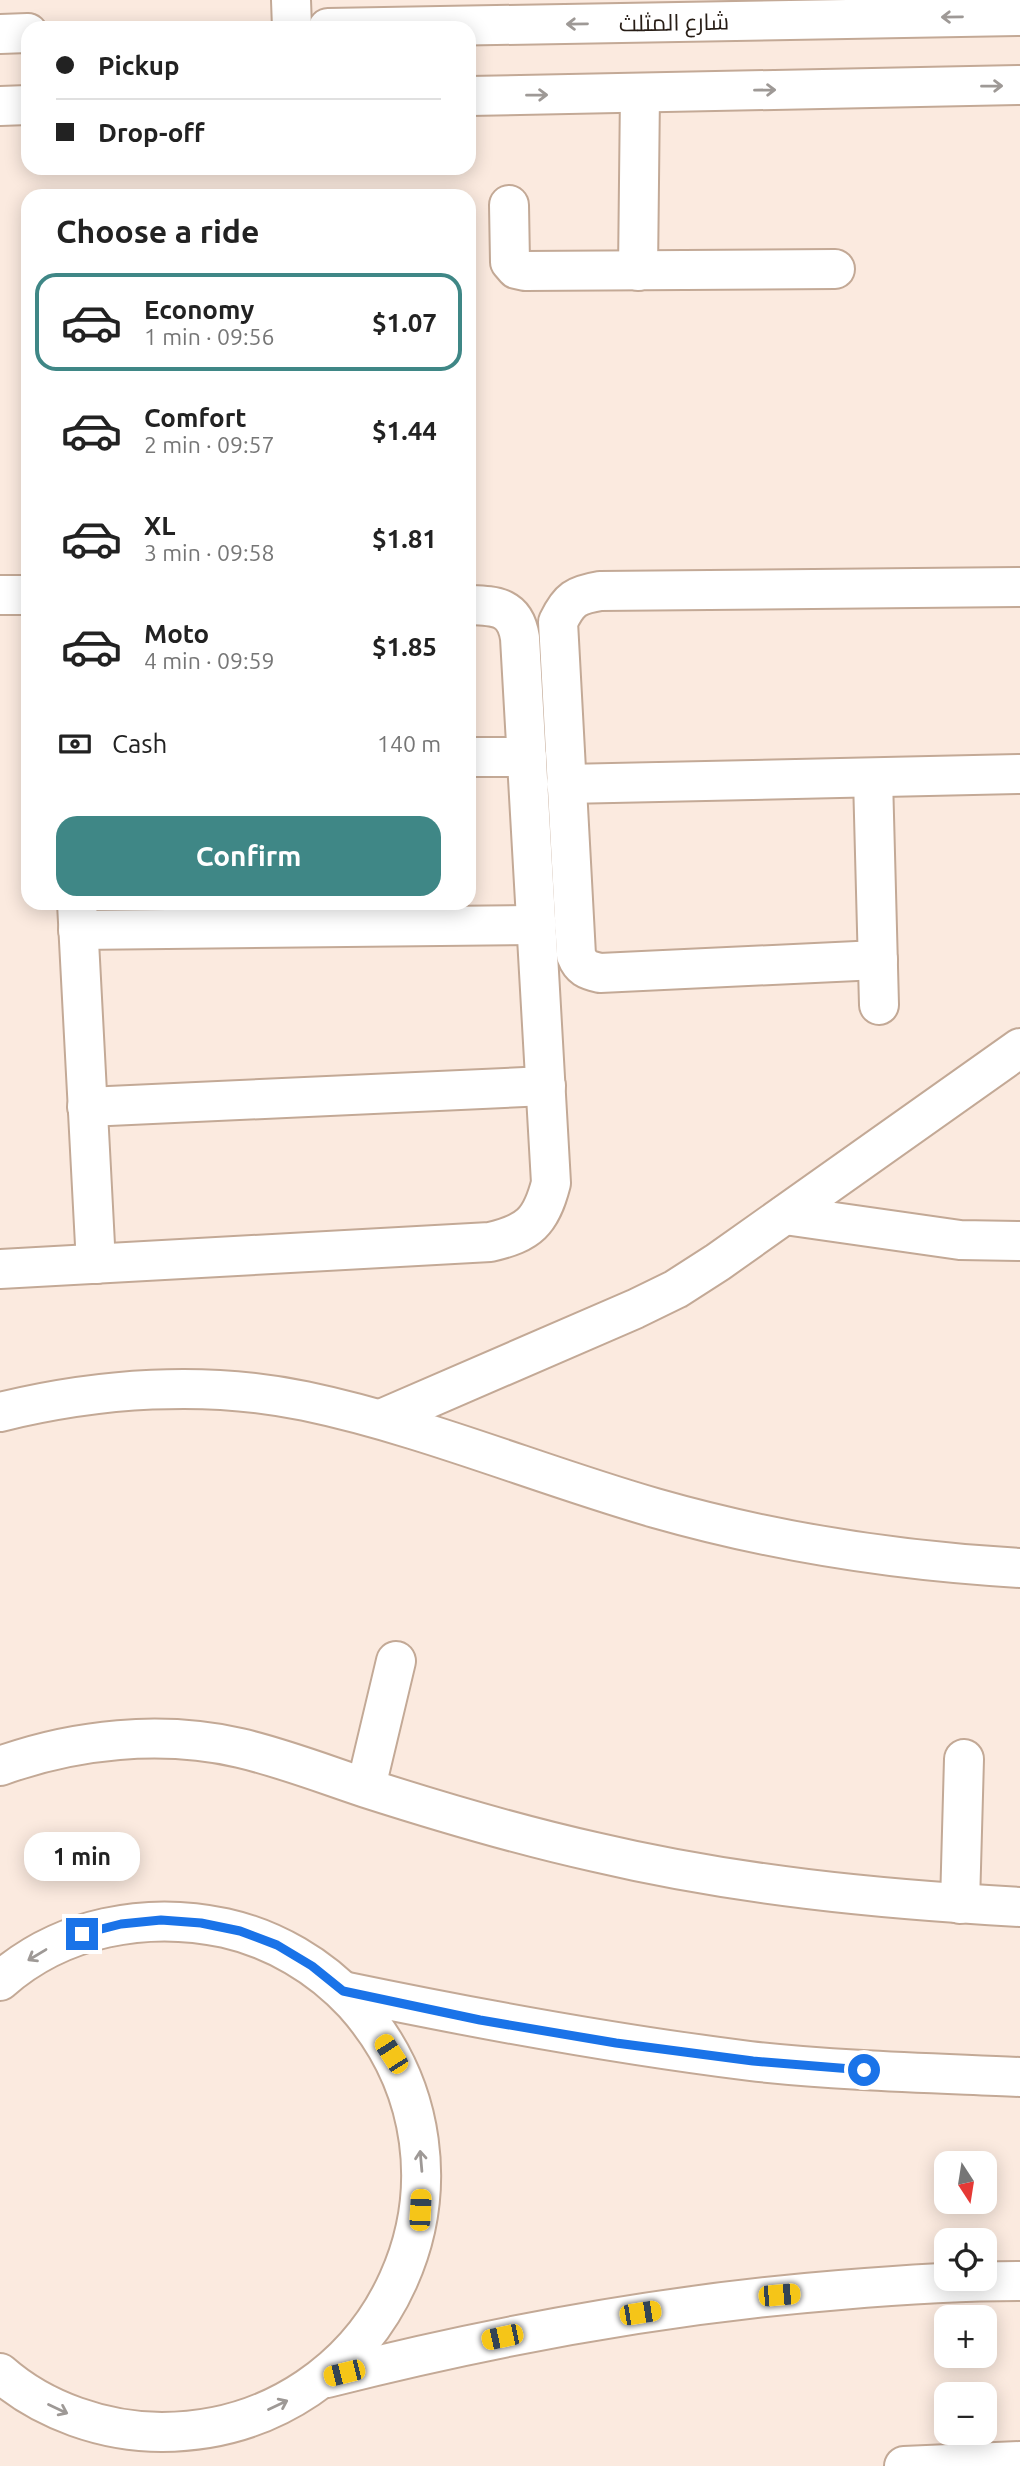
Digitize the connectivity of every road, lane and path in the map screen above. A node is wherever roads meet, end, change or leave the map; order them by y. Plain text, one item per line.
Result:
1 (291, 0) edge
2 (1020, 16) edge
3 (292, 21) edge
4 (476, 25) edge
5 (21, 33) edge
6 (0, 34) edge
7 (1020, 85) edge
8 (639, 93) junction
9 (476, 96) edge
10 (21, 105) edge
11 (0, 106) edge
12 (509, 205) dead end
13 (835, 269) dead end
14 (638, 271) junction
15 (1020, 587) edge
16 (0, 595) edge
17 (21, 595) edge
18 (476, 606) edge
19 (476, 757) edge
20 (527, 757) junction
21 (1020, 775) edge
22 (873, 778) junction
23 (566, 784) junction
24 (78, 917) edge
25 (537, 925) junction
26 (878, 960) junction
27 (879, 1004) dead end
28 (1020, 1048) edge
29 (546, 1086) junction
30 (87, 1107) junction
31 (785, 1215) junction
32 (1020, 1241) edge
33 (96, 1264) junction
34 (0, 1269) edge
35 (0, 1412) edge
36 (381, 1419) junction
37 (1020, 1568) edge
38 (396, 1661) dead end
39 (964, 1759) dead end
40 (0, 1766) edge
41 (366, 1787) junction
42 (960, 1904) junction
43 (1020, 1907) edge
44 (0, 1981) edge
45 (343, 1991) junction
46 (1020, 2077) edge
47 (1020, 2281) edge
48 (0, 2373) edge
49 (321, 2379) junction
50 (1020, 2460) edge
51 (904, 2466) edge

1 - 3 street
2 -> 4 street, شارع المثلث
5 - 6 street
8 -> 7 street
9 -> 8 street
8 - 14 street
10 - 11 street
12 - 14 street
13 - 14 street
15 - 23 street
16 - 17 street
18 - 20 street
19 - 20 street
20 - 25 street
21 - 22 street
22 - 23 street
22 - 26 street
23 - 26 street
24 - 25 street
24 - 30 street
25 - 29 street
26 - 27 street
28 - 31 street
29 - 30 street
29 - 33 street
30 - 33 street
31 - 32 street
31 - 36 street
33 - 34 street
35 - 36 street
36 - 37 street
38 - 41 street
39 - 42 street
40 - 41 street
41 - 42 street
42 - 43 street
45 -> 44 street
45 - 46 street
49 -> 45 street
47 - 49 street
48 -> 49 street
50 - 51 street

